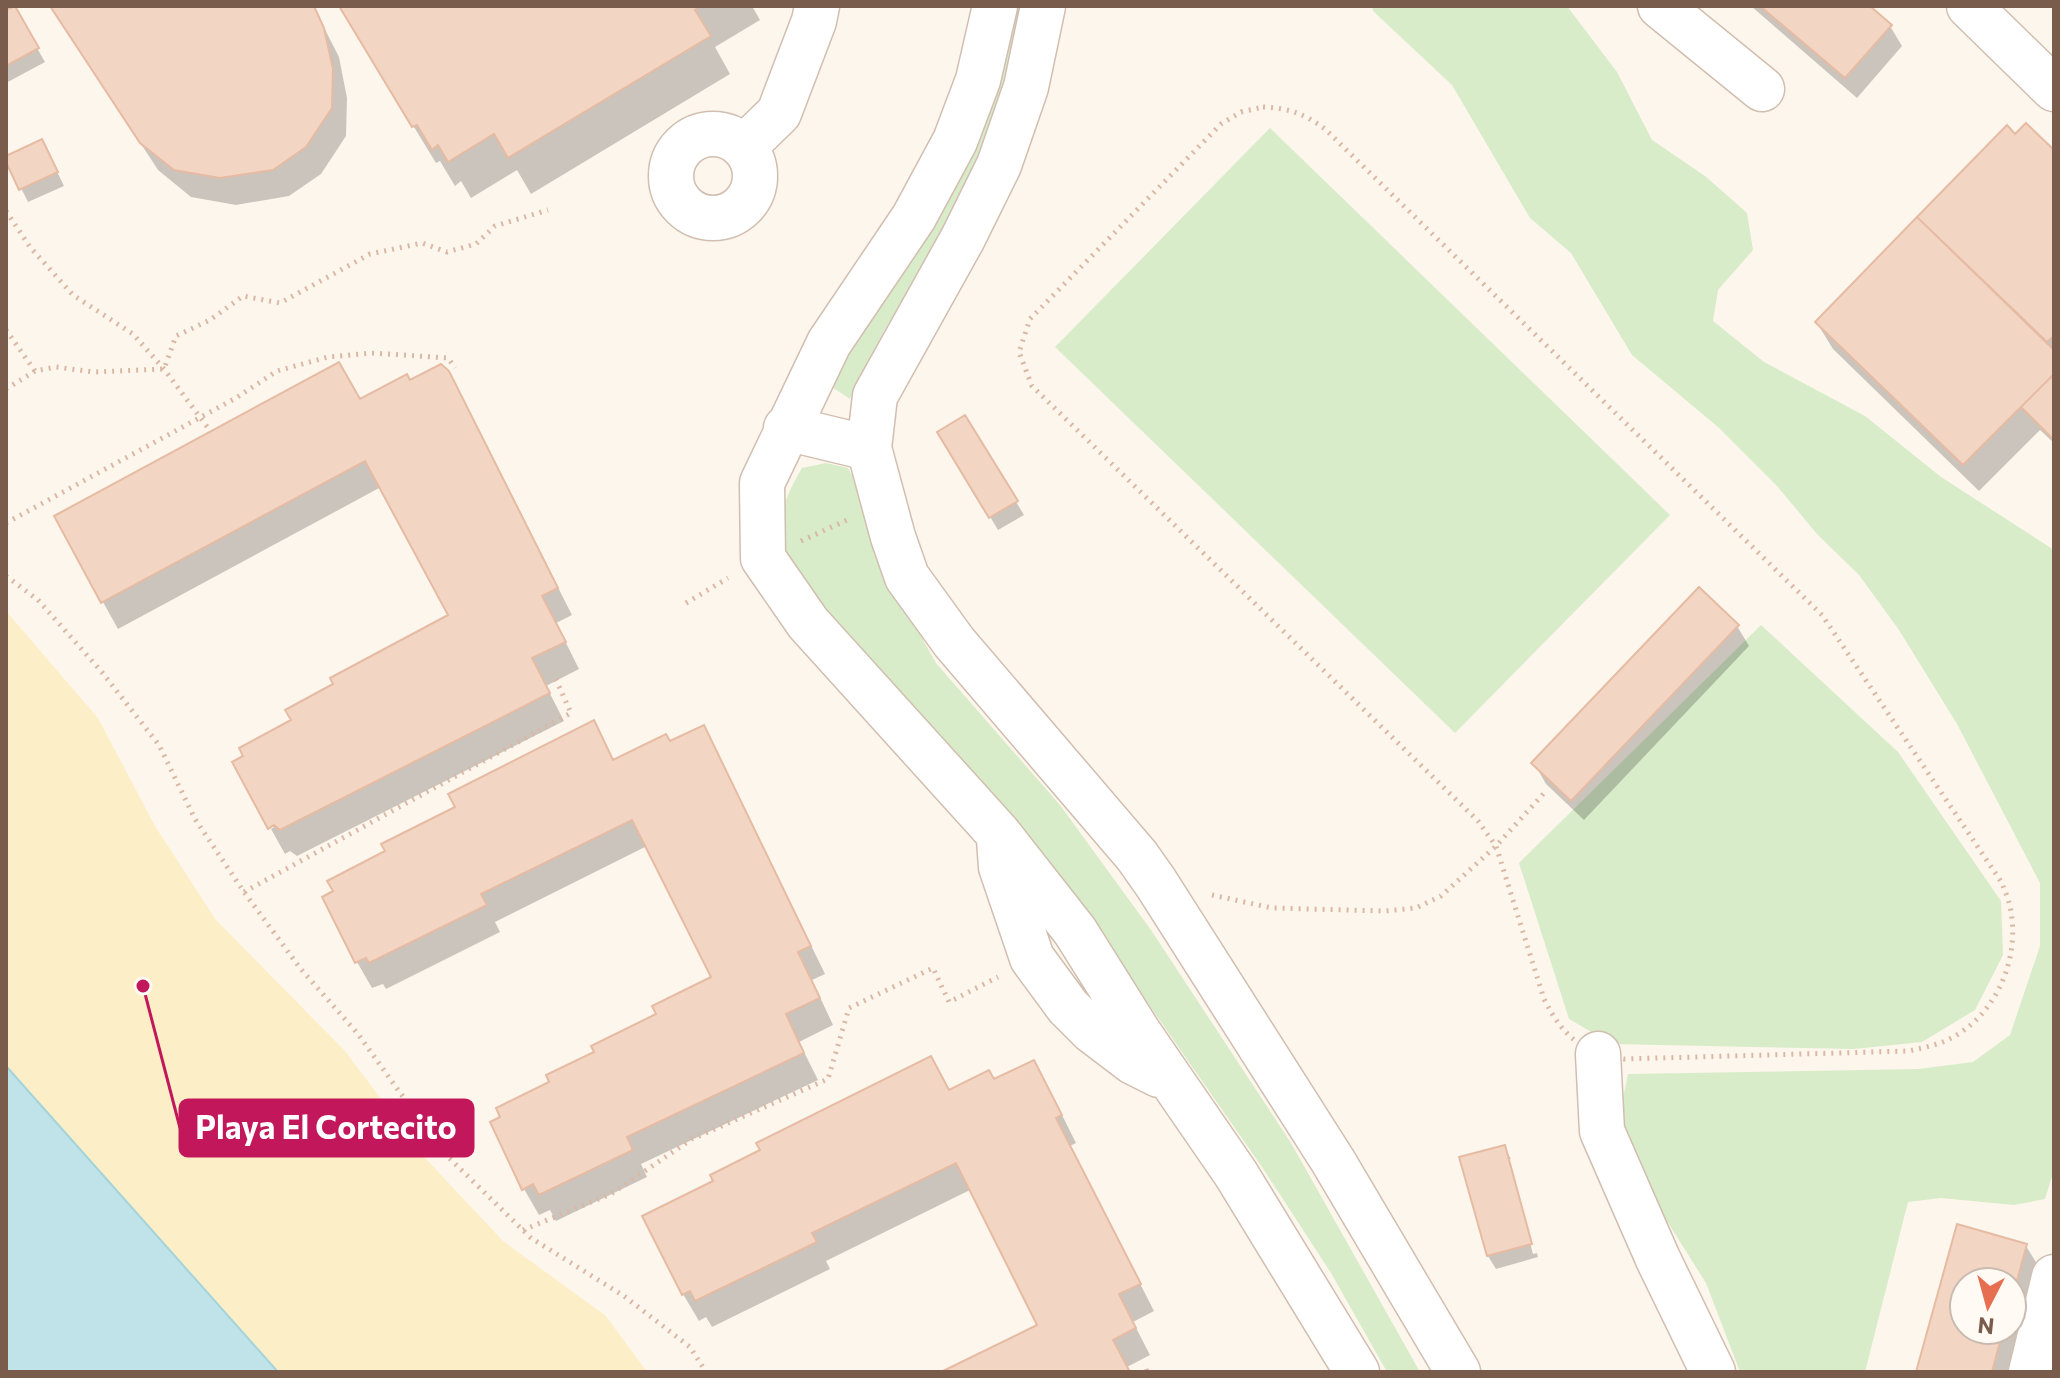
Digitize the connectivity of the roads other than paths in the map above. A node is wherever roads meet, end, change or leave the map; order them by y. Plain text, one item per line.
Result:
1 (817, 6) edge
2 (995, 6) edge
3 (1043, 6) edge
4 (1660, 6) edge
5 (1969, 6) edge
6 (1762, 89) dead end
7 (2054, 89) edge
8 (744, 147) dead end
9 (786, 428) junction
10 (869, 448) junction
11 (1598, 1054) road end
12 (2054, 1277) edge
13 (1357, 1372) edge
14 (1458, 1372) edge
15 (1713, 1372) edge
16 (2031, 1372) edge

1 - 8 lane
2 - 9 lane
3 - 10 lane
4 - 6 lane
5 - 7 lane
9 - 10 lane
9 - 13 lane
10 - 14 lane
11 - 15 lane
12 - 16 lane

